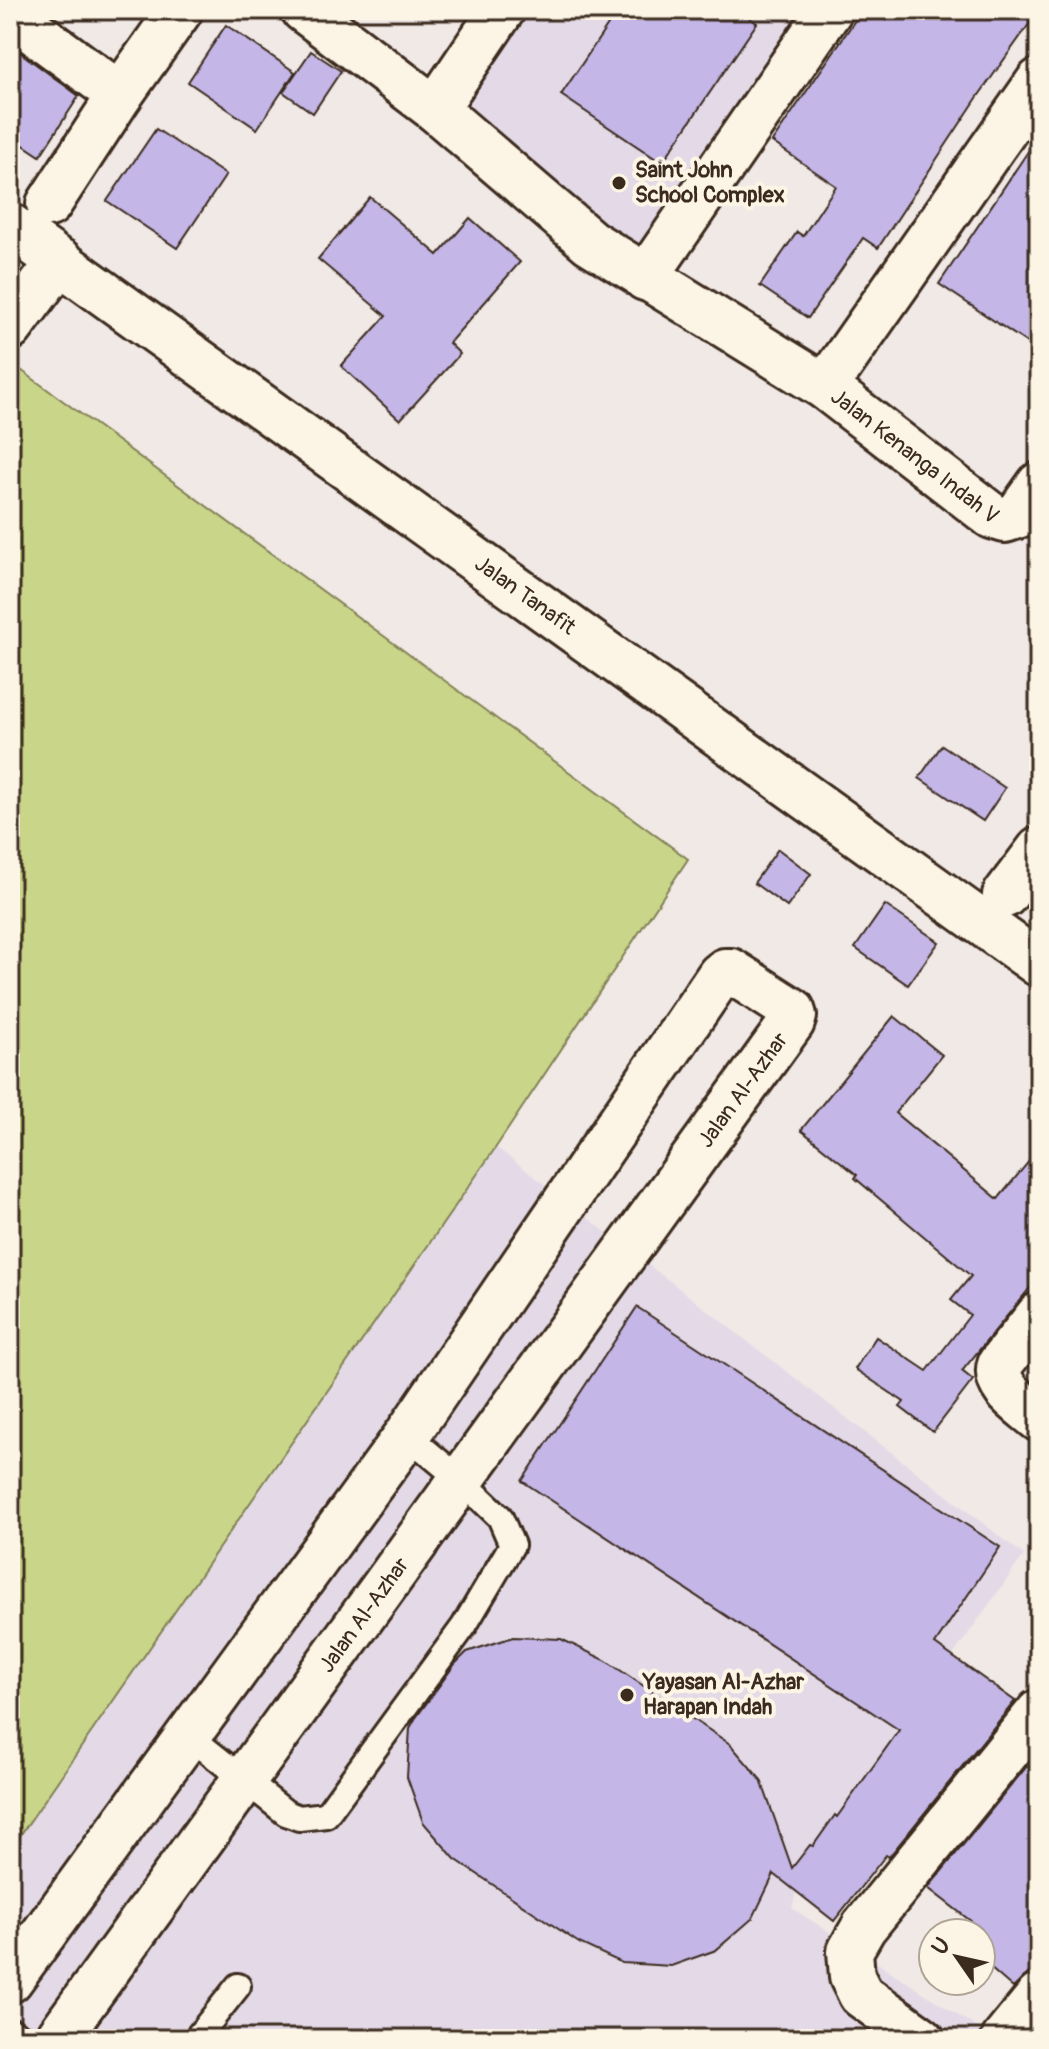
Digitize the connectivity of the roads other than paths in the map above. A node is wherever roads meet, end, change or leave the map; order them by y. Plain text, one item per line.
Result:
1 (180, 10) edge
2 (304, 10) edge
3 (502, 10) edge
4 (830, 10) edge
5 (10, 14) edge
6 (1039, 81) edge
7 (120, 95) junction
8 (435, 109) junction
9 (49, 204) dead end
10 (10, 226) edge
11 (60, 261) junction
12 (645, 278) junction
13 (10, 328) edge
14 (825, 387) junction
15 (1039, 485) edge
16 (1039, 850) edge
17 (1005, 895) dead end
18 (1039, 964) edge
19 (1039, 1315) edge
20 (1039, 1419) edge
21 (407, 1435) junction
22 (462, 1481) junction
23 (1039, 1712) edge
24 (189, 1736) junction
25 (245, 1780) junction
26 (10, 1980) edge
27 (238, 1986) dead end
28 (1039, 1996) edge
29 (10, 2030) edge
30 (24, 2039) edge
31 (57, 2039) edge
32 (196, 2039) edge
33 (922, 2039) edge
34 (1004, 2039) edge

1 - 7 street
2 - 8 street
3 - 8 street
4 - 12 street
5 - 7 street
6 - 14 street
7 - 9 street
8 - 12 street
10 - 11 street, Jalan Tanafit
11 - 13 street
11 - 18 street, Jalan Tanafit
12 - 14 street
14 - 15 street, Jalan Kenanga Indah V
16 - 17 street
19 - 20 street
21 - 22 lane
21 - 22 street, Jalan Al-Azhar
21 - 24 street, Jalan Al-Azhar
22 - 25 street, Jalan Al-Azhar
22 - 25 lane
23 - 33 street
24 - 25 lane
24 - 26 street, Jalan Al-Azhar
25 - 31 street, Jalan Al-Azhar
27 - 32 lane
28 - 34 street
29 - 30 lane

